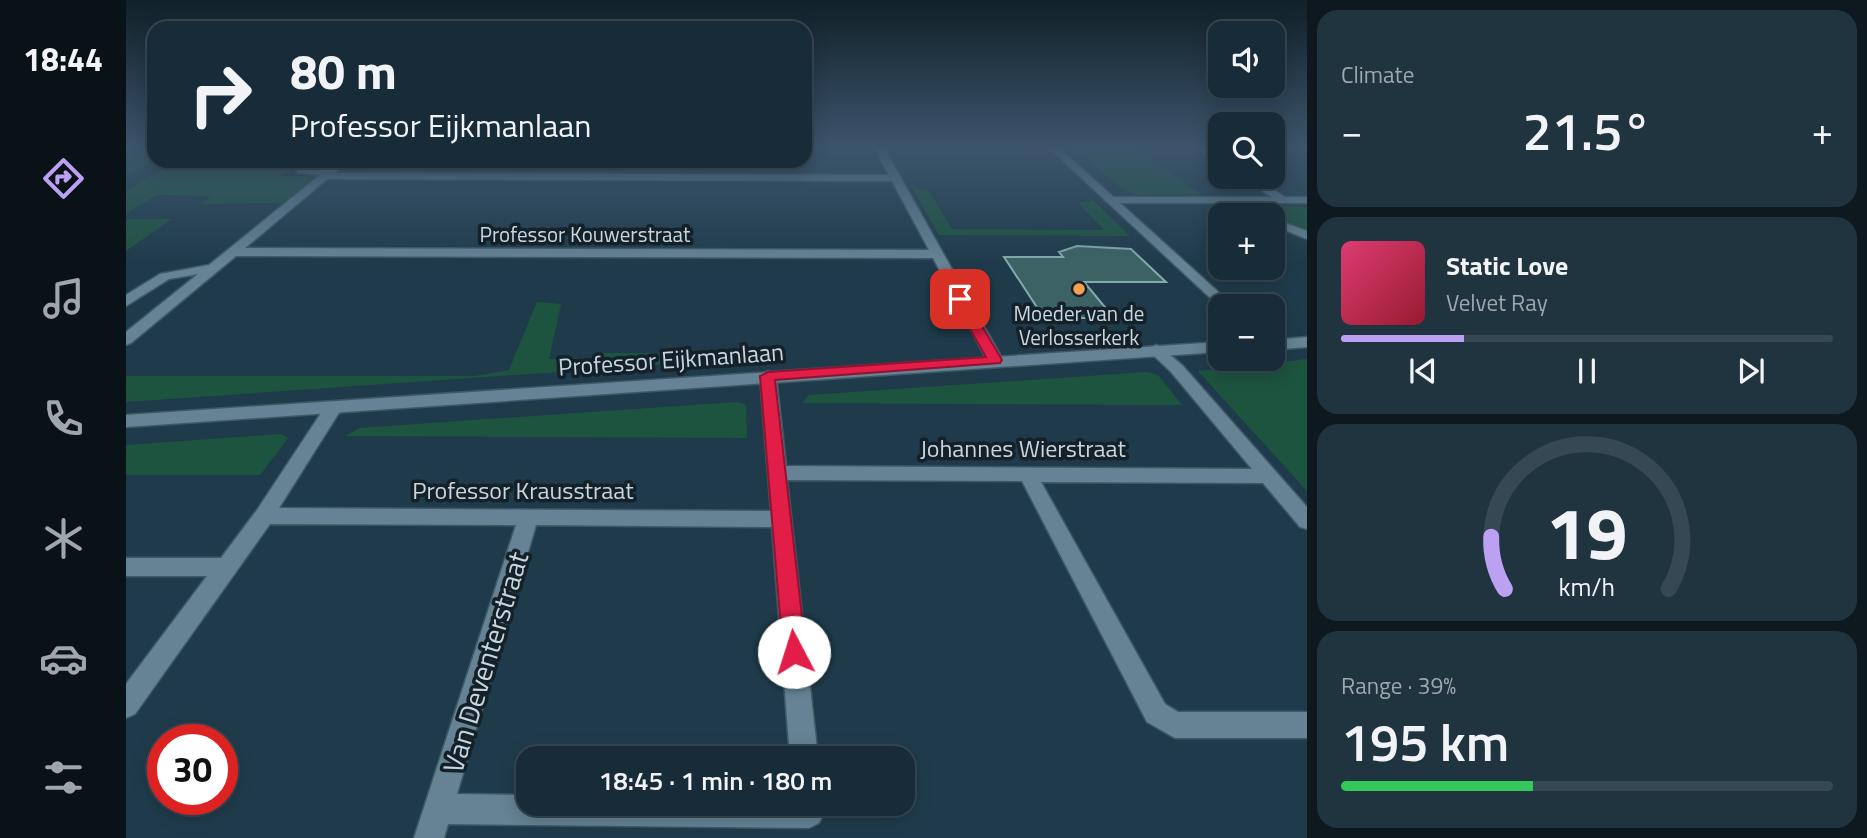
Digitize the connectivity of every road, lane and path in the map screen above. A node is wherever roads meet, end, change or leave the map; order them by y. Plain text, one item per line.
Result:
1 (314, 185) edge
2 (899, 185) edge
3 (1093, 185) edge
4 (1266, 189) edge
5 (1109, 200) junction
6 (1233, 200) junction
7 (1283, 200) junction
8 (1307, 200) edge
9 (1238, 203) edge
10 (1285, 226) edge
11 (1307, 235) edge
12 (234, 252) junction
13 (935, 254) junction
14 (211, 270) junction
15 (1214, 294) edge
16 (126, 302) edge
17 (126, 340) edge
18 (1307, 342) edge
19 (1285, 344) edge
20 (1208, 348) edge
21 (1156, 350) junction
22 (995, 360) junction
23 (768, 376) junction
24 (333, 408) junction
25 (126, 421) edge
26 (778, 473) junction
27 (1028, 475) junction
28 (1268, 476) junction
29 (264, 516) junction
30 (529, 516) junction
31 (782, 519) junction
32 (1307, 521) edge
33 (126, 567) edge
34 (225, 567) junction
35 (126, 705) edge
36 (1307, 725) edge
37 (803, 746) edge
38 (440, 808) junction
39 (516, 809) edge
40 (429, 838) edge

1 - 12 street
2 - 13 street
3 - 5 street
4 - 7 street
5 - 6 street
5 - 15 street
6 - 7 street
6 - 9 street
7 - 8 street
10 - 11 street
12 - 13 street, Professor Kouwerstraat
12 - 14 street
13 - 22 street
14 - 16 street
14 - 17 street
18 - 19 street
20 - 21 street, Professor Eijkmanlaan
21 - 22 street, Professor Eijkmanlaan
21 - 28 street
22 - 23 street, Professor Eijkmanlaan
23 - 24 street, Professor Eijkmanlaan
23 - 26 street
24 - 25 street, Professor Eijkmanlaan
24 - 29 street
26 - 27 street, Johannes Wierstraat
26 - 31 street
27 - 28 street, Johannes Wierstraat
27 - 36 street
28 - 32 street
29 - 30 street, Professor Krausstraat
29 - 34 street
30 - 31 street, Professor Krausstraat
30 - 38 street, Van Deventerstraat
31 - 37 street
33 - 34 street
34 - 35 street
38 - 39 street, Van Deventerstraat
38 - 40 street, Van Deventerstraat

